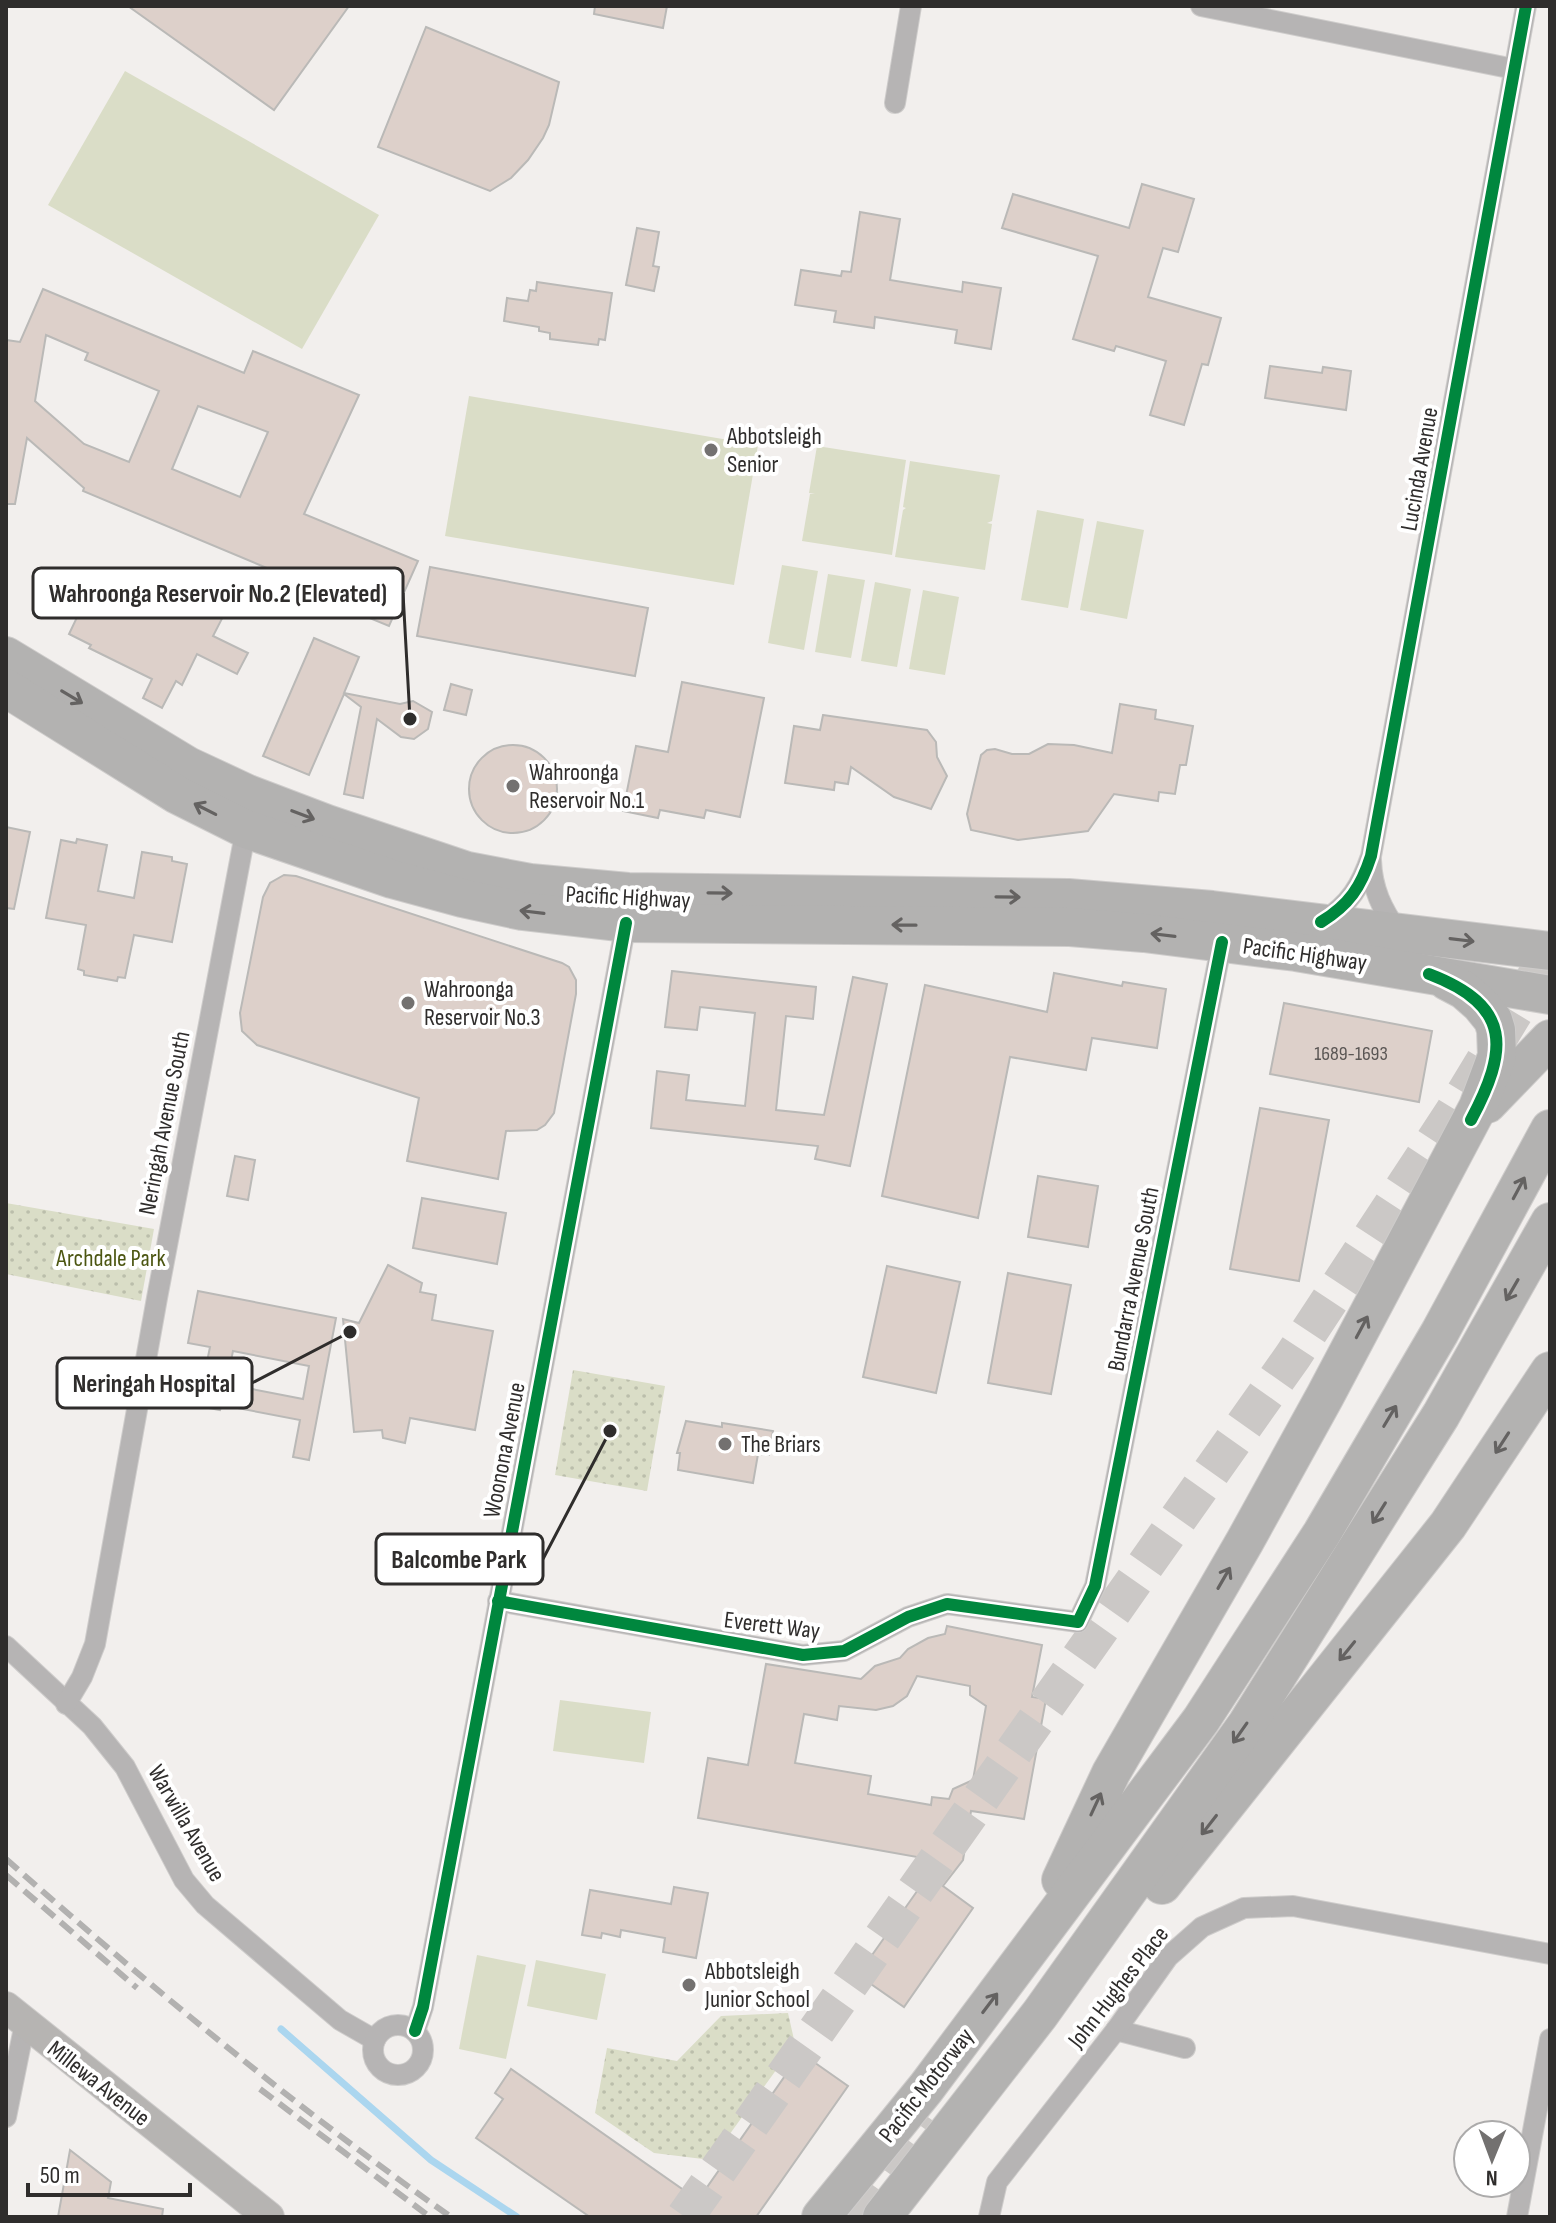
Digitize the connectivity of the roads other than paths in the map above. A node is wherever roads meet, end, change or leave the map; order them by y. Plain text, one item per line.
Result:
1 (911, 6) edge
2 (1201, 6) edge
3 (1526, 6) edge
4 (1514, 69) junction
5 (895, 103) dead end
6 (6, 656) edge
7 (6, 688) edge
8 (246, 829) junction
9 (1371, 856) junction
10 (1321, 922) junction
11 (626, 923) junction
12 (1398, 932) junction
13 (1222, 942) junction
14 (1550, 951) edge
15 (1429, 974) junction
16 (1550, 995) edge
17 (1550, 1039) edge
18 (1471, 1120) junction
19 (1550, 1129) edge
20 (1550, 1222) edge
21 (1550, 1371) edge
22 (498, 1601) junction
23 (1078, 1622) joint
24 (6, 1646) edge
25 (66, 1704) junction
26 (1028, 1951) junction
27 (1550, 1954) edge
28 (15, 2015) edge
29 (1116, 2030) junction
30 (415, 2031) junction
31 (1550, 2039) edge
32 (375, 2040) junction
33 (1185, 2048) dead end
34 (6, 2117) edge
35 (911, 2182) junction
36 (269, 2217) edge
37 (821, 2217) edge
38 (882, 2217) edge
39 (989, 2217) edge
40 (1517, 2217) edge

1 - 5 street
2 - 4 street
3 - 4 street, Lucinda Avenue
4 - 9 street, Lucinda Avenue
6 -> 10 highway, Pacific Highway
8 -> 7 highway, Pacific Highway
11 -> 8 highway, Pacific Highway
8 - 25 street, Neringah Avenue South
9 - 10 street, Lucinda Avenue
9 - 12 street, Lucinda Avenue
10 - 12 highway, Pacific Highway
13 -> 11 highway, Pacific Highway
11 - 22 street, Woonona Avenue
12 -> 14 highway, Pacific Highway
13 - 15 highway, Pacific Highway
13 - 23 street, Bundarra Avenue South
15 - 16 highway, Pacific Highway
15 - 18 highway
17 - 18 highway
26 -> 18 highway
26 -> 19 highway
20 -> 35 highway
21 -> 35 highway
22 - 23 street, Everett Way
22 - 30 street, Woonona Avenue
24 - 25 street, Warwilla Avenue
25 - 32 street, Warwilla Avenue
37 -> 26 highway, Pacific Motorway
27 - 29 street, John Hughes Place
28 - 34 street
28 - 36 street, Millewa Avenue
29 - 33 street
29 - 39 street, John Hughes Place
30 - 32 street
30 - 32 street
31 - 40 street
35 - 38 highway

